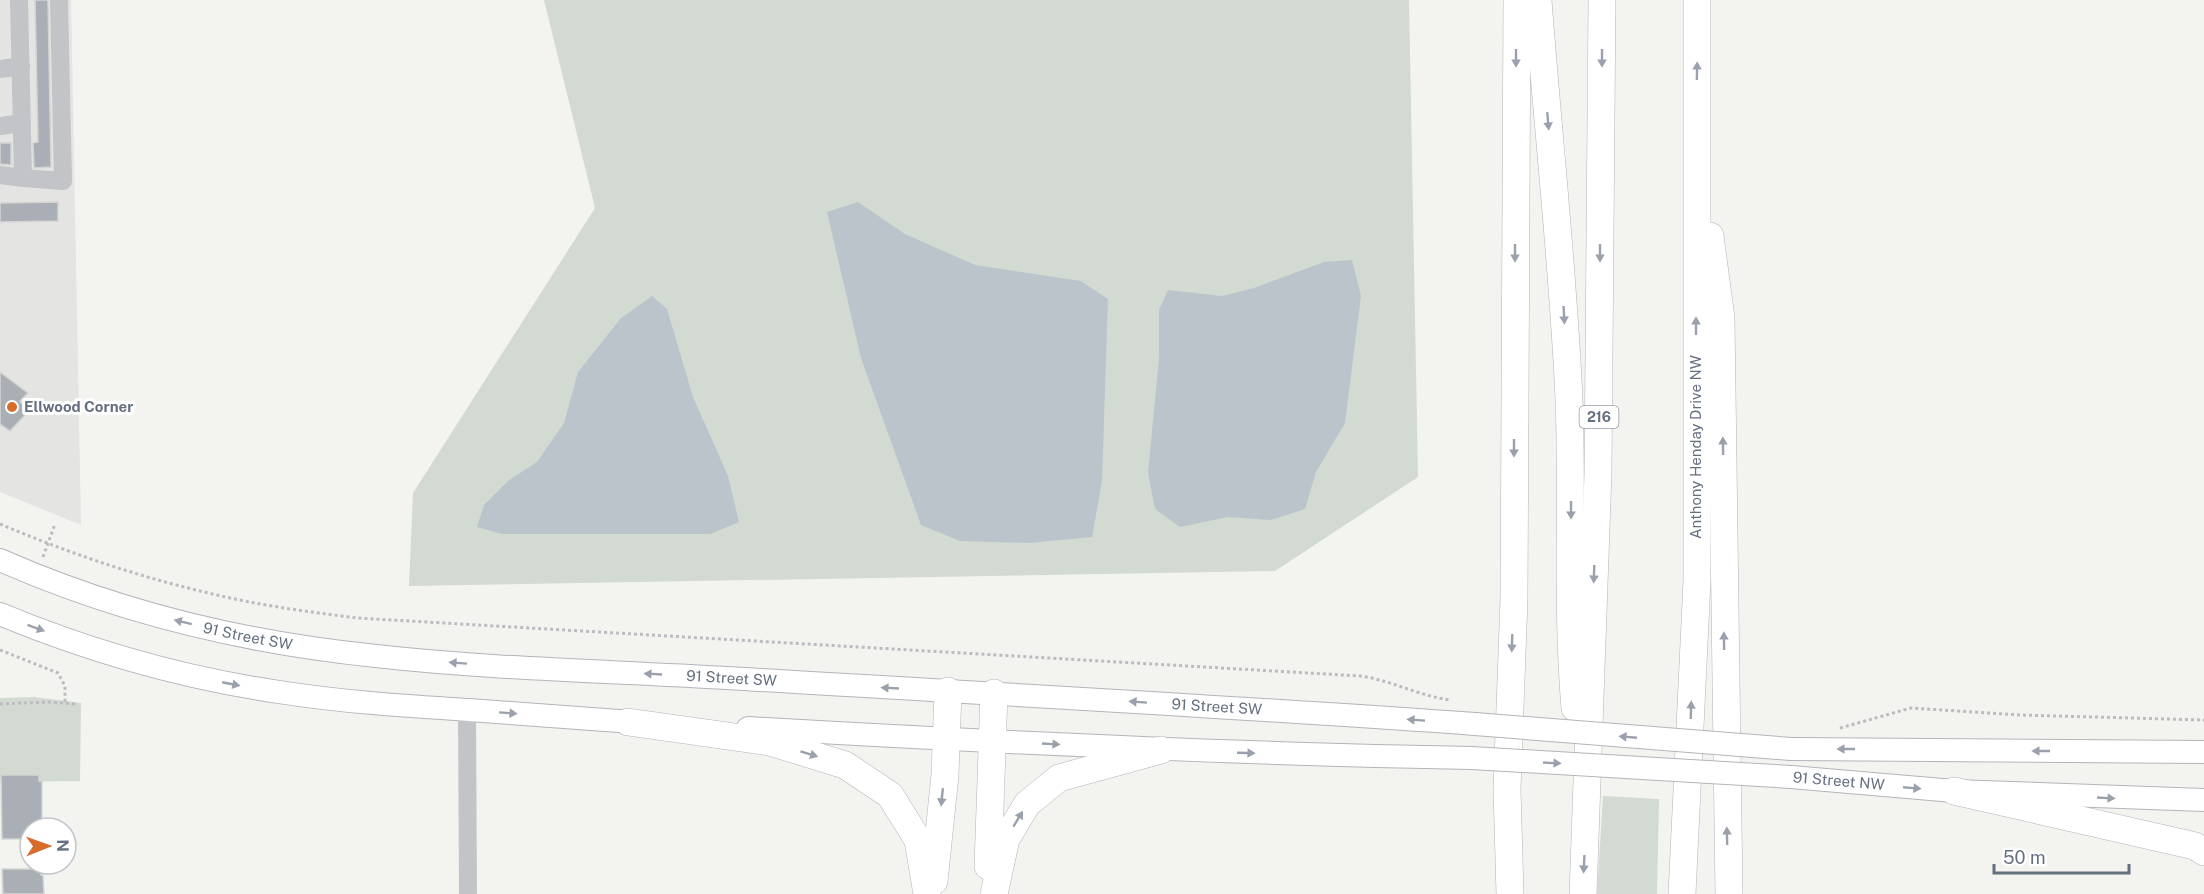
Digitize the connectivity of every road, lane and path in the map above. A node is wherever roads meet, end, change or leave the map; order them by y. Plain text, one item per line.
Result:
1 (20, 0) edge
2 (59, 0) edge
3 (1517, 0) edge
4 (1538, 0) edge
5 (1602, 0) edge
6 (1697, 0) edge
7 (21, 66) junction
8 (0, 69) edge
9 (22, 123) junction
10 (0, 126) edge
11 (1696, 129) junction
12 (0, 175) edge
13 (23, 178) junction
14 (0, 524) edge
15 (55, 524) dead end
16 (47, 544) junction
17 (0, 560) edge
18 (37, 575) junction
19 (0, 614) edge
20 (0, 650) edge
21 (948, 691) junction
22 (994, 693) junction
23 (65, 702) junction
24 (1459, 702) dead end
25 (0, 704) edge
26 (76, 704) dead end
27 (467, 710) junction
28 (2204, 720) edge
29 (628, 722) junction
30 (1475, 724) joint
31 (1835, 730) dead end
32 (947, 739) junction
33 (993, 741) junction
34 (1161, 750) junction
35 (2204, 752) edge
36 (1954, 791) junction
37 (2204, 800) edge
38 (1586, 834) junction
39 (2204, 852) edge
40 (468, 894) edge
41 (927, 894) edge
42 (933, 894) edge
43 (987, 894) edge
44 (994, 894) edge
45 (1509, 894) edge
46 (1583, 894) edge
47 (1682, 894) edge
48 (1729, 894) edge

1 - 7 lane
2 - 13 lane
3 -> 45 highway
4 -> 38 highway
5 -> 38 highway, 216
11 -> 6 highway, Anthony Henday Drive NW
7 - 8 lane
7 - 9 lane
9 - 10 lane
9 - 13 lane
47 -> 11 highway, Anthony Henday Drive NW
48 -> 11 highway
12 - 13 lane
14 - 16 path
15 - 16 path
16 - 18 path
16 - 24 path
17 - 18 main road, 91 Street SW
21 -> 18 main road, 91 Street SW
19 -> 27 main road
20 - 23 path
21 - 22 main road, 91 Street SW
21 - 32 highway
30 -> 22 main road, 91 Street SW
22 - 33 highway
23 - 25 path
23 - 26 path
27 -> 29 main road
27 - 40 lane
28 - 31 path
29 - 32 main road
29 -> 41 highway
35 -> 30 main road, 91 Street NW, bridge
32 - 33 main road
32 -> 42 highway
33 -> 34 main road
33 - 43 highway
34 -> 36 main road, 91 Street NW, bridge
44 -> 34 highway
36 -> 37 main road, 91 Street NW
36 - 39 highway
38 -> 46 highway, 216

